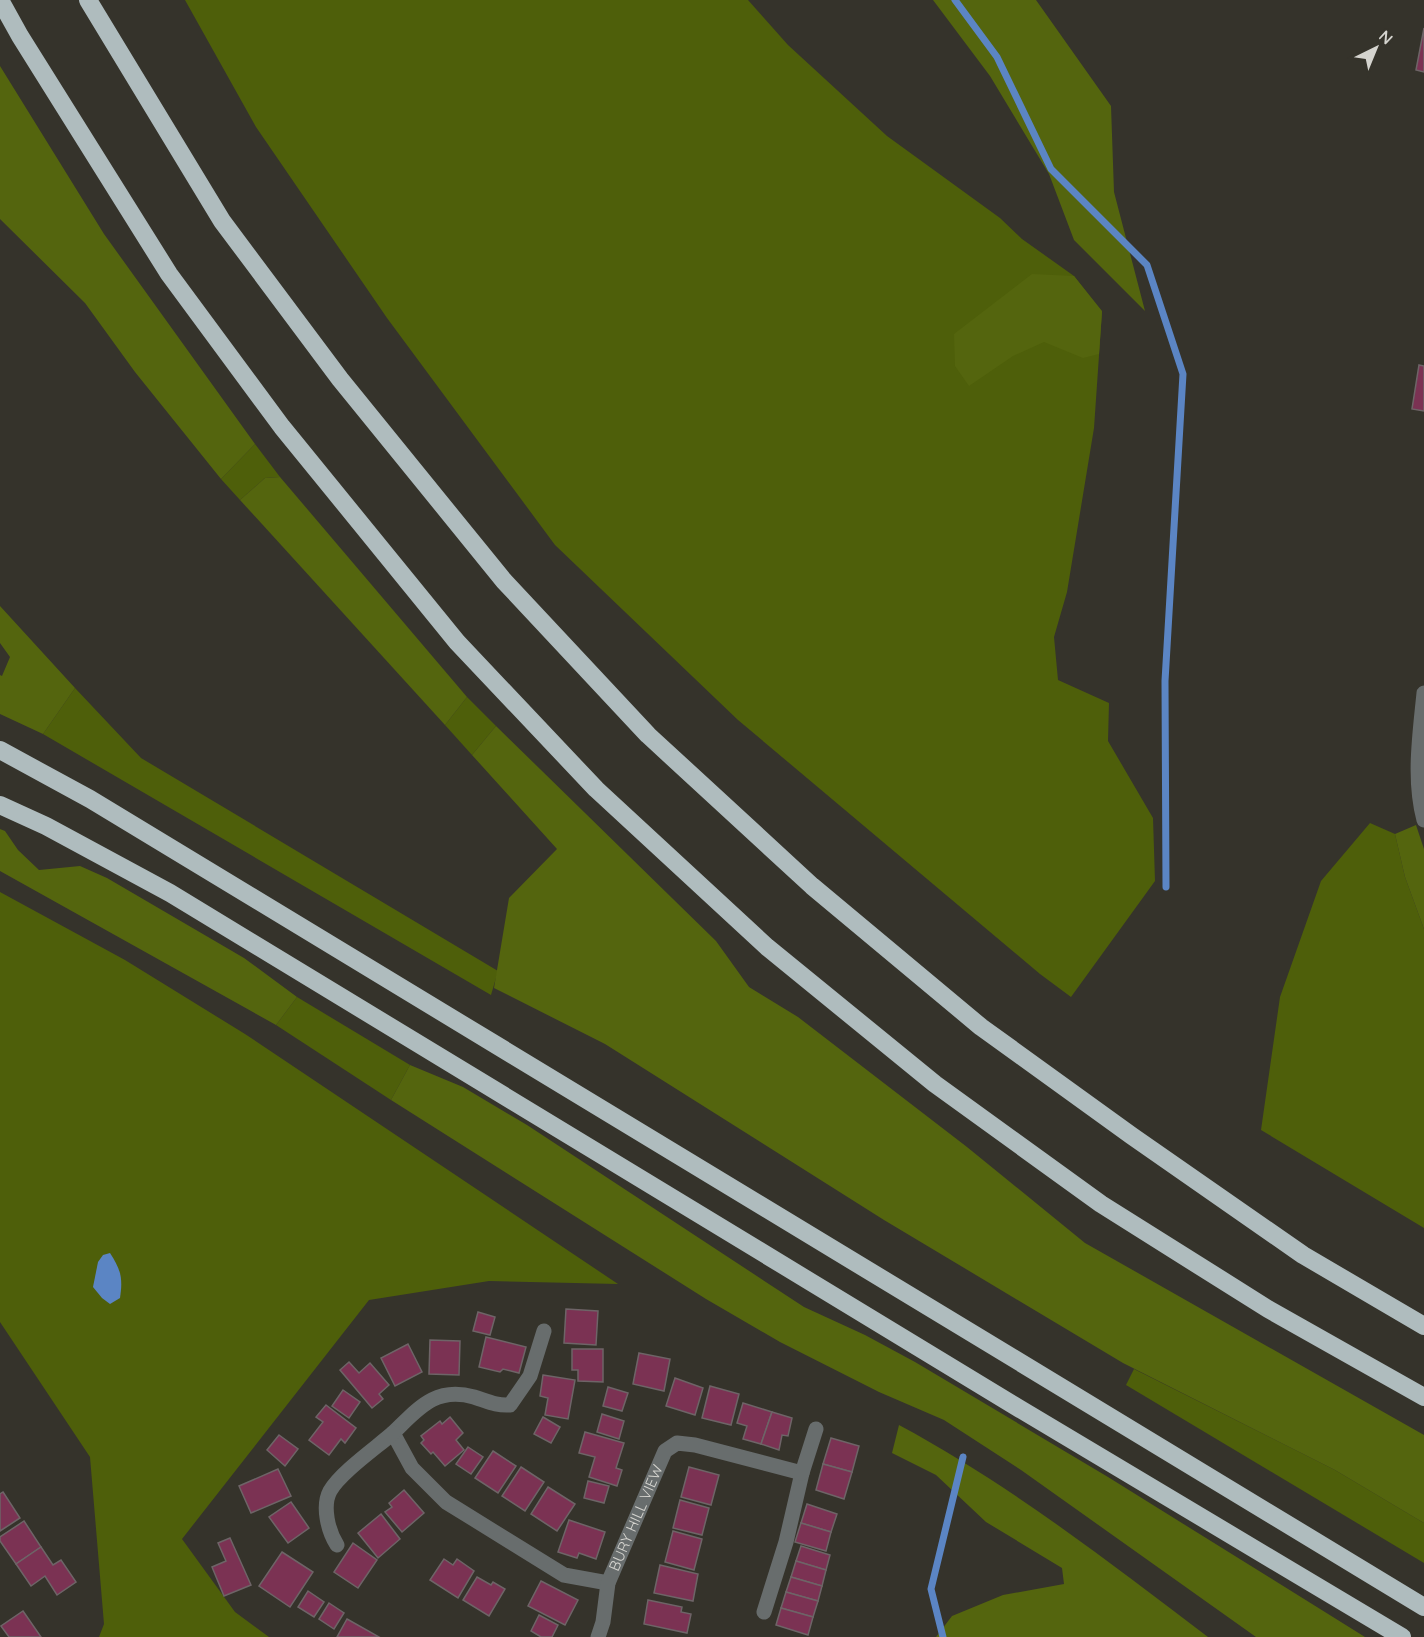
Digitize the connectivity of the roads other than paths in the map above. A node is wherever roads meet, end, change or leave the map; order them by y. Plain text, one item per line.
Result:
1 (0, 0) edge
2 (88, 0) edge
3 (1424, 693) edge
4 (0, 750) edge
5 (0, 805) edge
6 (1424, 820) edge
7 (1424, 1326) edge
8 (544, 1331) dead end
9 (1424, 1397) edge
10 (816, 1429) dead end
11 (393, 1433) junction
12 (802, 1473) junction
13 (337, 1545) dead end
14 (608, 1583) junction
15 (1424, 1607) edge
16 (764, 1612) dead end
17 (598, 1637) edge
18 (1401, 1637) edge

1 - 9 highway
2 - 7 highway
3 - 6 street
4 - 15 highway
5 - 18 highway
8 - 11 street
10 - 12 street
11 - 13 street
11 - 14 street, BURY HILL VIEW
12 - 14 street, BURY HILL VIEW
12 - 16 street
14 - 17 street, BURY HILL VIEW

